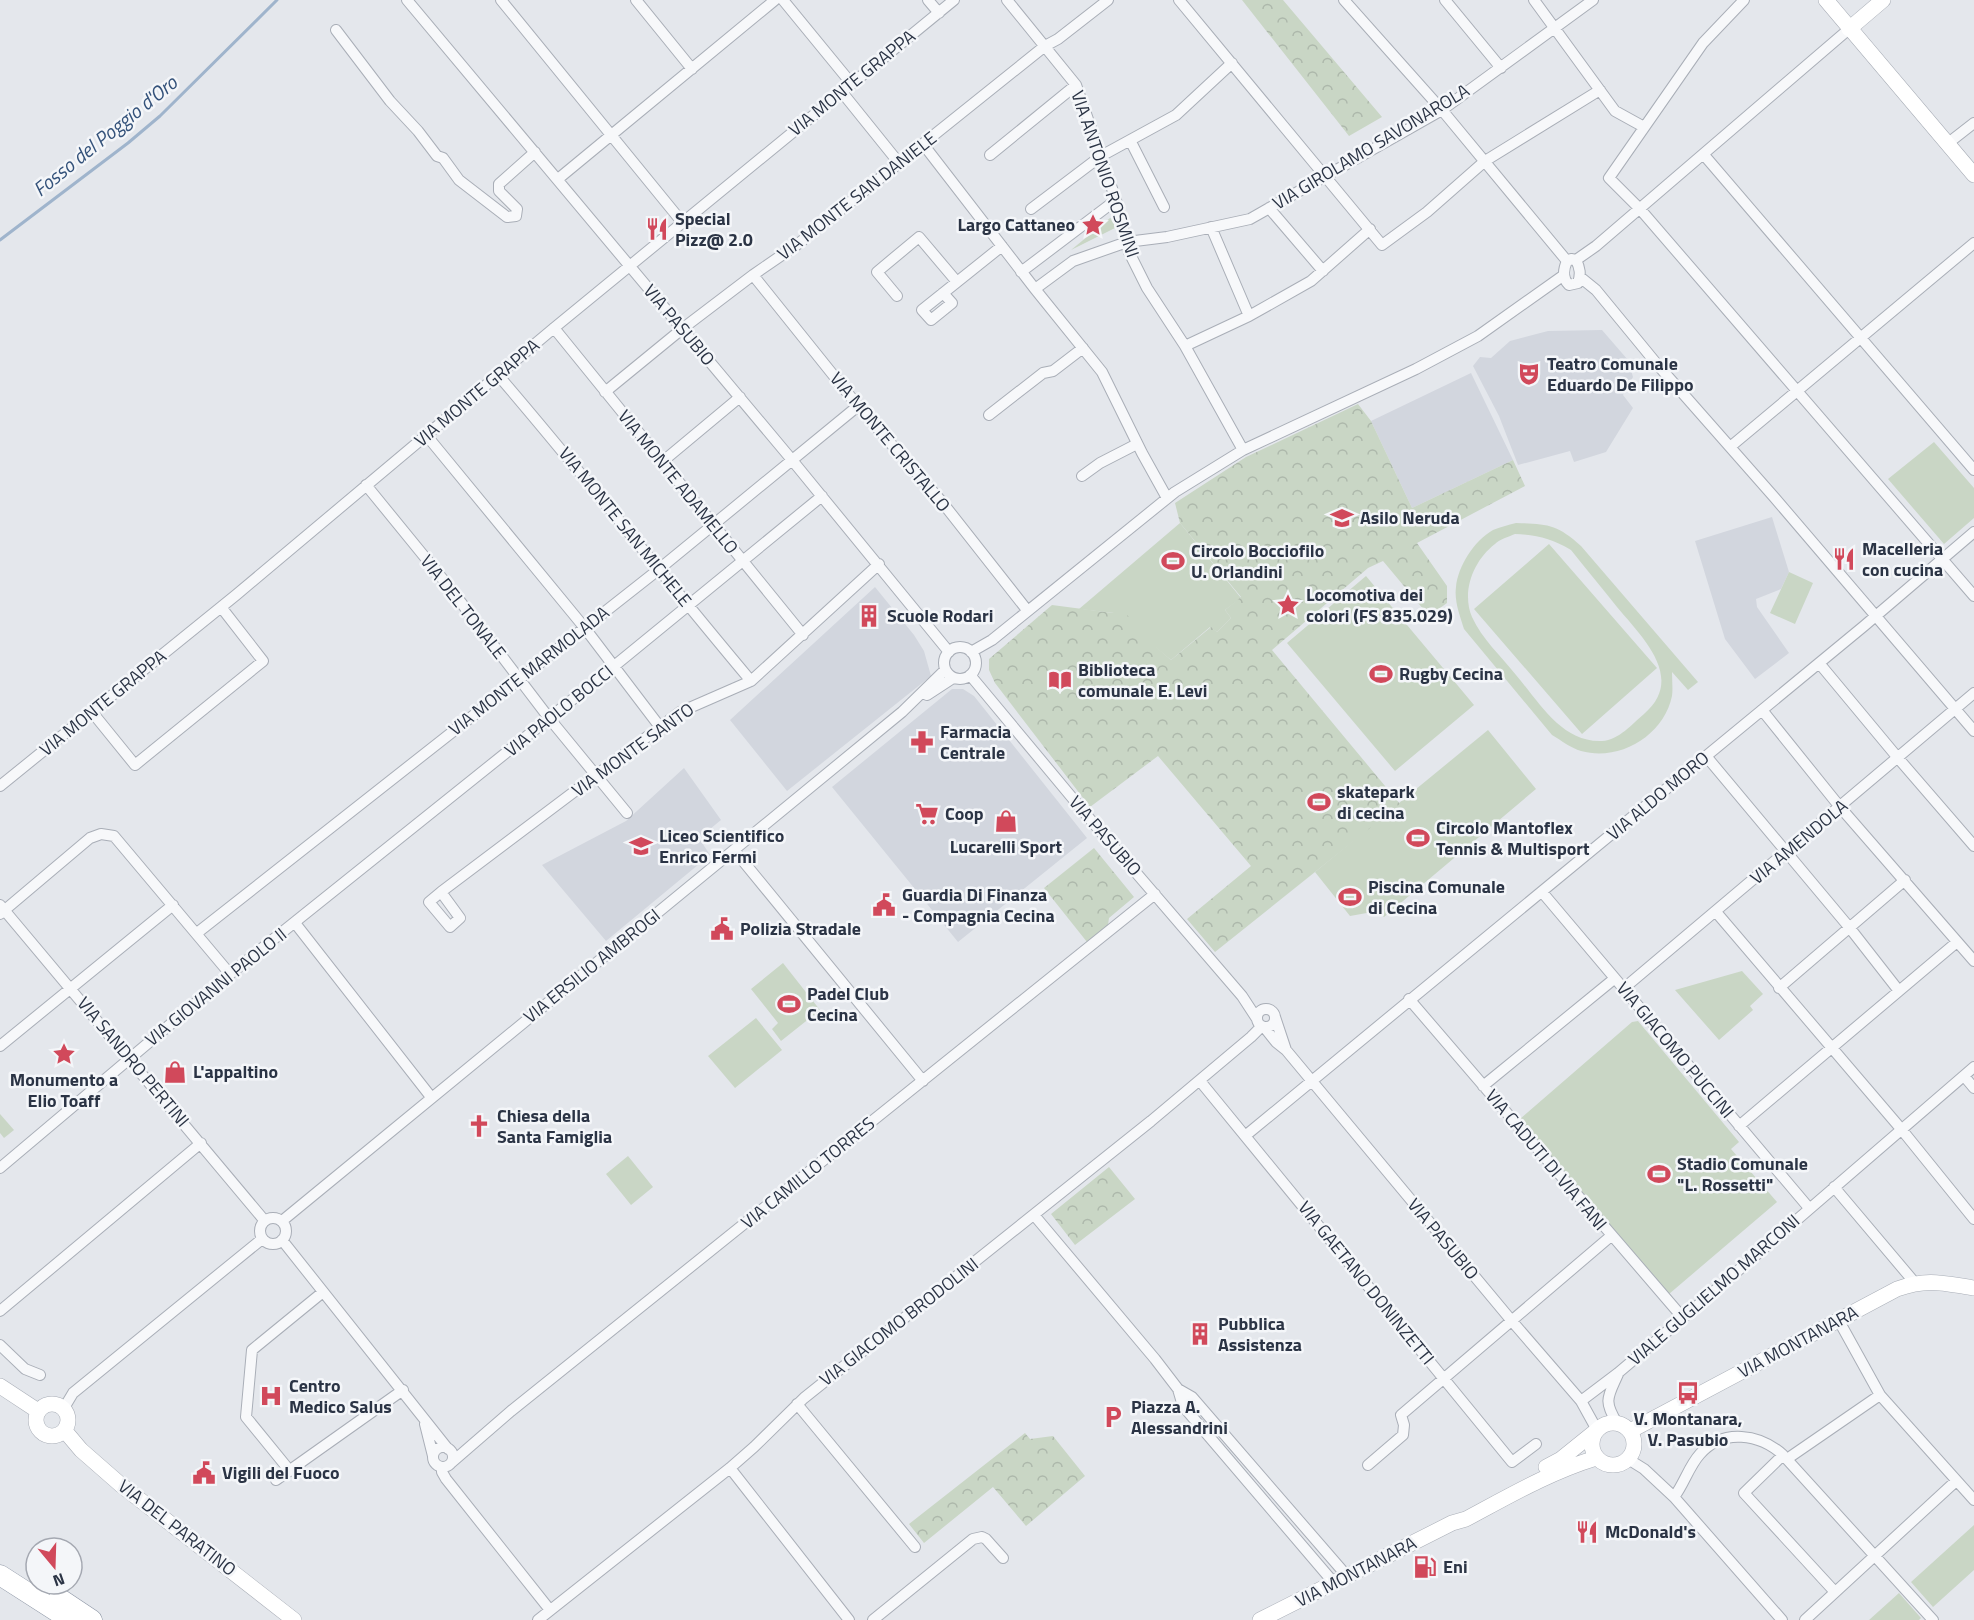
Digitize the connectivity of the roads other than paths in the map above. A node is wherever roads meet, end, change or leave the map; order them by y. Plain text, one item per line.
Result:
1 (407, 0) edge
2 (501, 0) edge
3 (636, 0) edge
4 (775, 0) edge
5 (783, 0) edge
6 (928, 0) edge
7 (954, 0) edge
8 (1008, 0) edge
9 (1108, 0) edge
10 (1179, 0) edge
11 (1344, 0) edge
12 (1445, 0) edge
13 (1534, 0) edge
14 (1593, 0) edge
15 (1826, 0) edge
16 (1883, 0) edge
17 (1738, 2) edge
18 (939, 13) junction
19 (1556, 29) junction
20 (1849, 29) junction
21 (336, 30) dead end
22 (1045, 46) junction
23 (1232, 63) junction
24 (1501, 68) junction
25 (692, 69) junction
26 (851, 83) junction
27 (1076, 85) junction
28 (1600, 90) junction
29 (841, 91) junction
30 (1442, 110) junction
31 (1974, 123) edge
32 (1644, 127) junction
33 (611, 136) junction
34 (1130, 140) junction
35 (923, 144) junction
36 (1947, 144) junction
37 (535, 152) junction
38 (1704, 154) junction
39 (990, 155) dead end
40 (1101, 156) junction
41 (1485, 162) junction
42 (899, 163) junction
43 (1324, 176) junction
44 (1974, 176) edge
45 (558, 179) junction
46 (1116, 200) junction
47 (1164, 207) dead end
48 (1269, 208) junction
49 (1032, 209) dead end
50 (1640, 209) junction
51 (682, 222) junction
52 (1211, 227) junction
53 (1370, 229) junction
54 (1127, 242) junction
55 (1974, 243) edge
56 (1002, 246) junction
57 (1571, 260) junction
58 (630, 265) junction
59 (1323, 271) junction
60 (1021, 272) junction
61 (753, 275) junction
62 (1564, 275) junction
63 (1580, 277) junction
64 (957, 282) junction
65 (1035, 289) junction
66 (943, 293) dead end
67 (897, 296) dead end
68 (1249, 316) junction
69 (554, 328) junction
70 (682, 328) junction
71 (1861, 338) junction
72 (1185, 346) junction
73 (1083, 348) junction
74 (498, 375) junction
75 (605, 392) junction
76 (1796, 392) junction
77 (740, 397) junction
78 (858, 406) junction
79 (989, 415) dead end
80 (427, 436) junction
81 (1137, 444) junction
82 (1730, 447) junction
83 (1243, 450) junction
84 (792, 460) junction
85 (662, 462) junction
86 (1974, 470) edge
87 (1082, 476) dead end
88 (366, 485) junction
89 (822, 496) junction
90 (1167, 498) junction
91 (713, 526) junction
92 (1974, 532) edge
93 (1943, 558) junction
94 (743, 562) junction
95 (879, 564) junction
96 (658, 570) junction
97 (1974, 596) edge
98 (689, 606) junction
99 (221, 607) junction
100 (1027, 610) junction
101 (1876, 616) junction
102 (585, 627) junction
103 (803, 635) junction
104 (949, 652) junction
105 (971, 652) junction
106 (1819, 663) junction
107 (614, 667) junction
108 (949, 674) junction
109 (970, 675) junction
110 (519, 679) junction
111 (751, 681) junction
112 (1974, 693) edge
113 (1762, 710) junction
114 (1956, 710) junction
115 (92, 712) junction
116 (549, 718) junction
117 (660, 727) junction
118 (1974, 731) edge
119 (1706, 756) junction
120 (1898, 759) junction
121 (597, 775) junction
122 (0, 786) edge
123 (1840, 807) junction
124 (627, 813) dead end
125 (1974, 846) edge
126 (734, 849) junction
127 (1786, 853) junction
128 (1905, 880) junction
129 (441, 892) dead end
130 (1542, 892) junction
131 (1155, 894) junction
132 (173, 904) junction
133 (2, 910) edge
134 (1716, 912) junction
135 (295, 923) junction
136 (1849, 927) junction
137 (196, 933) junction
138 (1957, 942) junction
139 (1974, 961) edge
140 (230, 974) junction
141 (1614, 979) junction
142 (70, 988) junction
143 (1779, 988) junction
144 (1623, 989) junction
145 (1899, 991) junction
146 (1242, 996) junction
147 (1409, 999) junction
148 (1270, 1013) junction
149 (1261, 1024) junction
150 (0, 1046) edge
151 (1831, 1047) junction
152 (1286, 1050) junction
153 (130, 1059) junction
154 (1974, 1067) edge
155 (1964, 1076) junction
156 (1312, 1080) junction
157 (923, 1081) junction
158 (1200, 1081) junction
159 (1483, 1086) junction
160 (1974, 1088) edge
161 (431, 1097) junction
162 (1739, 1126) junction
163 (1902, 1130) junction
164 (1245, 1136) junction
165 (201, 1143) junction
166 (0, 1168) edge
167 (1834, 1187) junction
168 (1809, 1208) junction
169 (1034, 1215) junction
170 (1974, 1219) edge
171 (264, 1220) junction
172 (282, 1221) junction
173 (1611, 1236) junction
174 (262, 1239) junction
175 (282, 1240) junction
176 (1915, 1283) junction
177 (1974, 1288) edge
178 (322, 1292) junction
179 (0, 1311) edge
180 (1683, 1318) junction
181 (1511, 1320) junction
182 (1839, 1321) junction
183 (0, 1345) edge
184 (1618, 1373) junction
185 (40, 1375) dead end
186 (1444, 1379) junction
187 (0, 1386) edge
188 (403, 1390) junction
189 (1880, 1395) junction
190 (1581, 1401) junction
191 (797, 1404) junction
192 (64, 1408) junction
193 (38, 1411) junction
194 (423, 1418) junction
195 (1623, 1427) junction
196 (1597, 1430) junction
197 (64, 1431) junction
198 (1536, 1444) dead end
199 (433, 1456) junction
200 (448, 1457) junction
201 (1785, 1457) junction
202 (1596, 1458) junction
203 (1628, 1459) junction
204 (1368, 1465) dead end
205 (730, 1468) junction
206 (290, 1471) junction
207 (276, 1480) dead end
208 (1956, 1481) junction
209 (1674, 1497) junction
210 (1974, 1500) edge
211 (1452, 1523) junction
212 (915, 1547) dead end
213 (1875, 1556) junction
214 (1003, 1558) dead end
215 (0, 1561) edge
216 (0, 1575) edge
217 (24, 1575) edge
218 (1341, 1579) junction
219 (1835, 1592) junction
220 (56, 1596) edge
221 (550, 1610) junction
222 (70, 1620) edge
223 (92, 1620) edge
224 (294, 1620) edge
225 (538, 1620) edge
226 (849, 1620) edge
227 (873, 1620) edge
228 (1260, 1620) edge
229 (1782, 1620) edge
230 (1805, 1620) edge
231 (1933, 1620) edge

1 - 37 street, VIA PASUBIO
2 - 33 street
3 - 25 street
4 - 25 street
5 - 26 street
6 - 18 street
7 - 18 street, VIA MONTE GRAPPA
8 - 22 street, VIA ANTONIO ROSMINI
9 - 22 street, VIA MONTE SAN DANIELE
10 - 23 street
11 - 30 street
12 - 24 street
13 - 19 street
14 - 19 street, VIA GIROLAMO SAVONAROLA
15 - 20 main road
16 - 20 main road
17 - 32 street
18 - 26 street, VIA MONTE GRAPPA
19 - 24 street, VIA GIROLAMO SAVONAROLA
19 - 28 street
20 - 36 main road
20 - 38 street
21 - 37 street
22 - 27 street, VIA ANTONIO ROSMINI
22 - 35 street, VIA MONTE SAN DANIELE
23 - 34 street
23 - 43 street
24 - 30 street, VIA GIROLAMO SAVONAROLA
25 - 33 street
26 - 29 street, VIA MONTE GRAPPA
27 - 39 street
27 - 40 street, VIA ANTONIO ROSMINI
28 - 32 street
28 - 41 street
29 - 42 street
29 - 51 street, VIA MONTE GRAPPA
30 - 41 street
30 - 43 street, VIA GIROLAMO SAVONAROLA
31 - 36 street
32 - 50 street
33 - 45 street
33 - 51 street
34 - 40 street
34 - 47 street
35 - 42 street, VIA MONTE SAN DANIELE
35 - 56 street
36 - 44 main road
37 - 45 street, VIA PASUBIO
38 - 50 street
38 - 71 street
40 - 46 street, VIA ANTONIO ROSMINI
40 - 49 street
41 - 53 street
41 - 57 street
42 - 61 street, VIA MONTE SAN DANIELE
43 - 48 street, VIA GIROLAMO SAVONAROLA
43 - 53 street
45 - 58 street, VIA PASUBIO
46 - 54 street, VIA ANTONIO ROSMINI
46 - 60 street
48 - 52 street, VIA GIROLAMO SAVONAROLA
48 - 59 street
50 - 57 street
50 - 76 street
51 - 58 street, VIA MONTE GRAPPA
52 - 54 street, VIA GIROLAMO SAVONAROLA
52 - 68 street
53 - 59 street
54 - 65 street
54 - 72 street, VIA ANTONIO ROSMINI
55 - 71 street
56 - 60 street
56 - 64 street
57 - 62 street
57 - 63 street
58 - 69 street, VIA MONTE GRAPPA
58 - 70 street, VIA PASUBIO
59 - 68 street
60 - 65 street
61 - 70 street, VIA MONTE SAN DANIELE
61 - 78 street, VIA MONTE CRISTALLO
62 - 63 street
62 - 83 street
63 - 82 street
64 - 66 street
64 - 67 street
65 - 73 street
68 - 72 street
69 - 74 street, VIA MONTE GRAPPA
69 - 75 street, VIA MONTE ADAMELLO
70 - 75 street, VIA MONTE SAN DANIELE
70 - 77 street, VIA PASUBIO
71 - 76 street
71 - 86 street
72 - 83 street, VIA ANTONIO ROSMINI
73 - 79 street
73 - 81 street
74 - 80 street, VIA MONTE GRAPPA
74 - 96 street, VIA MONTE SAN MICHELE
75 - 85 street, VIA MONTE ADAMELLO
76 - 82 street
76 - 93 street
77 - 84 street, VIA PASUBIO
77 - 85 street
78 - 84 street, VIA MONTE MARMOLADA
78 - 100 street, VIA MONTE CRISTALLO
80 - 88 street, VIA MONTE GRAPPA
80 - 102 street
81 - 87 street
81 - 90 street
82 - 101 street
83 - 90 street
84 - 89 street, VIA PASUBIO
84 - 91 street, VIA MONTE MARMOLADA
85 - 91 street, VIA MONTE ADAMELLO
88 - 99 street, VIA MONTE GRAPPA
88 - 110 street, VIA DEL TONALE
89 - 94 street, VIA PAOLO BOCCI
89 - 95 street, VIA PASUBIO
90 - 100 street
91 - 94 street, VIA MONTE ADAMELLO
91 - 96 street, VIA MONTE MARMOLADA
92 - 93 street, VIA ALDO MORO
93 - 97 street
93 - 101 street, VIA ALDO MORO
94 - 98 street, VIA PAOLO BOCCI
94 - 103 street, VIA MONTE ADAMELLO
95 - 103 street, VIA MONTE SANTO
95 - 104 street, VIA PASUBIO
96 - 98 street, VIA MONTE SAN MICHELE
96 - 102 street, VIA MONTE MARMOLADA
98 - 107 street, VIA PAOLO BOCCI
98 - 111 street, VIA MONTE SAN MICHELE
99 - 115 street, VIA MONTE GRAPPA
99 - 115 street
100 - 105 street
101 - 106 street, VIA ALDO MORO
101 - 114 street
102 - 107 street
102 - 110 street, VIA MONTE MARMOLADA
103 - 111 street, VIA MONTE SANTO
104 - 105 street
104 - 108 street
105 - 109 street
106 - 113 street, VIA ALDO MORO
106 - 120 street
107 - 116 street, VIA PAOLO BOCCI
107 - 117 street
108 - 109 street
108 - 126 street, VIA ERSILIO AMBROGI
109 - 131 street, VIA PASUBIO
110 - 116 street, VIA DEL TONALE
110 - 137 street, VIA MONTE MARMOLADA
111 - 117 street, VIA MONTE SANTO
112 - 114 street, VIA AMENDOLA
113 - 119 street, VIA ALDO MORO
113 - 123 street
114 - 118 street
114 - 120 street, VIA AMENDOLA
115 - 122 street, VIA MONTE GRAPPA
116 - 121 street, VIA DEL TONALE
116 - 135 street, VIA PAOLO BOCCI
117 - 121 street, VIA MONTE SANTO
119 - 127 street
119 - 130 street, VIA ALDO MORO
120 - 123 street, VIA AMENDOLA
120 - 125 street
121 - 124 street, VIA DEL TONALE
121 - 129 street, VIA MONTE SANTO
123 - 127 street, VIA AMENDOLA
123 - 128 street
126 - 157 street
126 - 161 street, VIA ERSILIO AMBROGI
127 - 134 street, VIA AMENDOLA
127 - 136 street
128 - 136 street
128 - 138 street
130 - 141 street, VIA GIACOMO PUCCINI
130 - 147 street, VIA ALDO MORO
131 - 146 street, VIA PASUBIO
131 - 157 street, VIA CAMILLO TORRES
132 - 133 street
132 - 137 street
132 - 142 street
133 - 142 street, VIA SANDRO PERTINI
134 - 143 street
134 - 144 street, VIA AMENDOLA
135 - 140 street, VIA GIOVANNI PAOLO II
135 - 161 street
136 - 143 street
136 - 145 street
137 - 140 street
138 - 139 street
138 - 145 street
140 - 153 street, VIA GIOVANNI PAOLO II
141 - 144 street, VIA GIACOMO PUCCINI
141 - 159 street
142 - 150 street
142 - 153 street, VIA SANDRO PERTINI
143 - 151 street
144 - 162 street, VIA GIACOMO PUCCINI
145 - 151 street
146 - 148 street, VIA PASUBIO
146 - 149 street, VIA PASUBIO
147 - 156 street, VIA ALDO MORO
147 - 159 street, VIA CADUTI DI VIA FANI
148 - 149 street
148 - 149 street
148 - 152 street, VIA PASUBIO
149 - 152 street, VIA PASUBIO
149 - 158 street, VIA GIACOMO BRODOLINI
151 - 162 street
151 - 163 street
152 - 156 street, VIA PASUBIO
153 - 165 street, VIA SANDRO PERTINI
153 - 166 street, VIA GIOVANNI PAOLO II
154 - 155 street, VIALE GUGLIELMO MARCONI
155 - 160 street
155 - 163 street, VIALE GUGLIELMO MARCONI
156 - 164 street, VIA ALDO MORO
156 - 181 street, VIA PASUBIO
157 - 200 street, VIA CAMILLO TORRES
158 - 164 street, VIA GAETANO DONINZETTI
158 - 169 street, VIA GIACOMO BRODOLINI
159 - 173 street, VIA CADUTI DI VIA FANI
161 - 172 street, VIA ERSILIO AMBROGI
162 - 168 street, VIA GIACOMO PUCCINI
163 - 167 street, VIALE GUGLIELMO MARCONI
163 - 170 street
164 - 186 street, VIA GAETANO DONINZETTI
165 - 171 street, VIA SANDRO PERTINI
165 - 179 street
167 - 168 street, VIALE GUGLIELMO MARCONI
167 - 176 street
168 - 180 street, VIALE GUGLIELMO MARCONI
169 - 191 street, VIA GIACOMO BRODOLINI
169 - 218 street
171 - 172 street
171 - 174 street
172 - 175 street
173 - 180 street, VIA CADUTI DI VIA FANI
173 - 181 street
174 - 175 street
174 - 192 street
175 - 178 street
176 - 177 main road, VIA MONTANARA
176 - 182 main road, VIA MONTANARA
178 - 188 street
178 - 206 street
180 - 184 street, VIALE GUGLIELMO MARCONI
181 - 186 street
181 - 190 street, VIA PASUBIO
182 - 189 street
182 - 195 main road, VIA MONTANARA
183 - 185 street
184 - 190 street, VIALE GUGLIELMO MARCONI
184 - 195 street, VIALE GUGLIELMO MARCONI
186 - 198 street, VIA GAETANO DONINZETTI
186 - 204 street
187 - 193 main road
188 - 194 street
188 - 206 street
189 - 201 street
189 - 208 street
190 - 196 street, VIA PASUBIO
191 - 205 street, VIA GIACOMO BRODOLINI
191 - 212 street
192 - 193 main road
192 - 197 main road
193 - 197 main road
194 - 199 street
194 - 200 street
195 - 196 main road
195 - 203 main road
196 - 202 main road
196 - 211 main road, VIA MONTANARA
197 - 224 main road, VIA DEL PARATINO
199 - 200 street
199 - 200 street
200 - 221 street
201 - 209 street
201 - 213 street
201 - 219 street
202 - 203 main road
202 - 211 main road, VIA MONTANARA
203 - 209 street
205 - 221 street, VIA GIACOMO BRODOLINI
205 - 226 street
206 - 207 street
208 - 210 street
208 - 213 street
209 - 229 street
211 - 218 main road, VIA MONTANARA
213 - 219 street
213 - 231 street
214 - 227 street
215 - 217 highway
216 - 222 highway
218 - 228 main road, VIA MONTANARA
219 - 230 street
220 - 223 highway
221 - 225 street, VIA GIACOMO BRODOLINI

